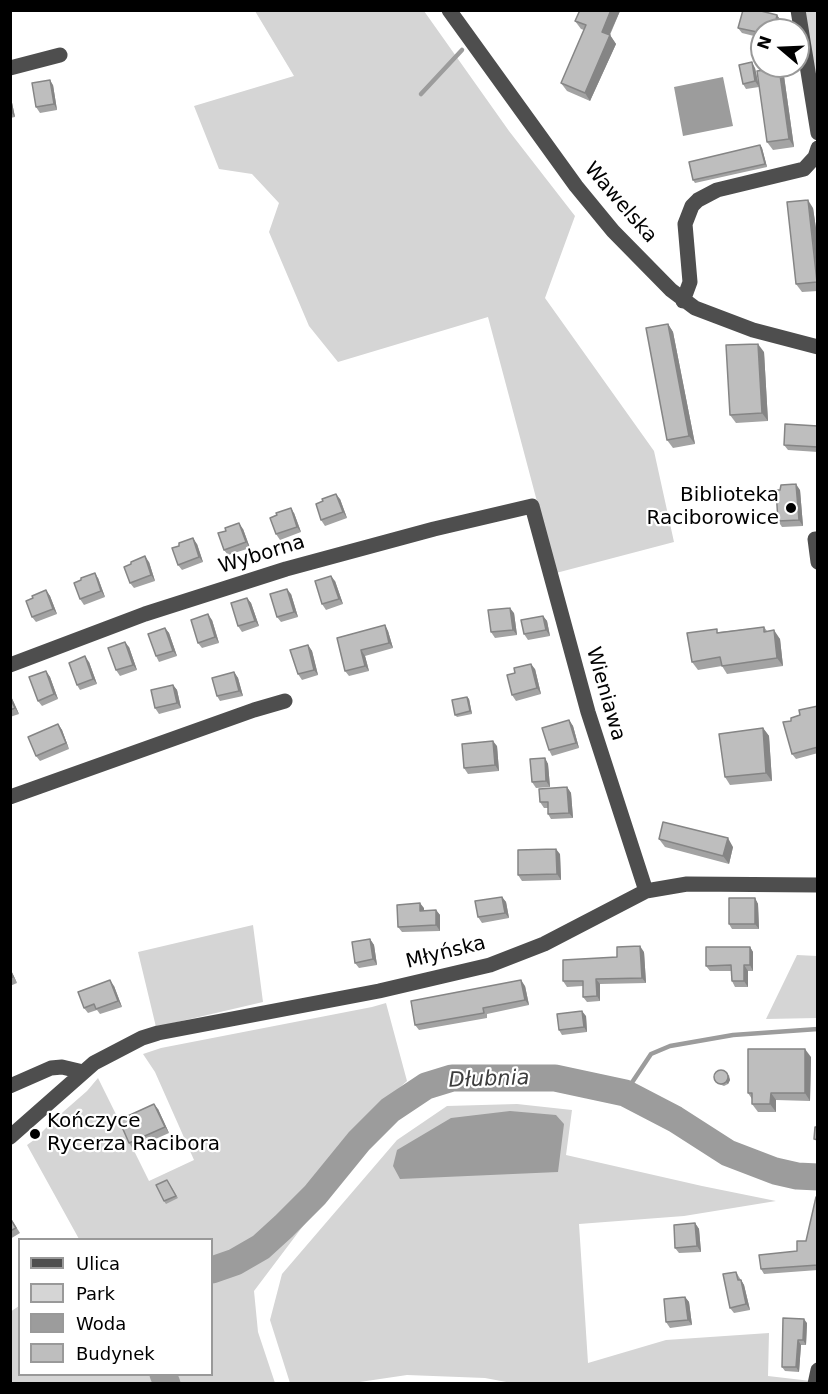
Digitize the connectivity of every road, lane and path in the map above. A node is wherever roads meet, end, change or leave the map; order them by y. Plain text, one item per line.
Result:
1 (449, 10) edge
2 (798, 10) edge
3 (60, 55) dead end
4 (10, 68) edge
5 (818, 133) edge
6 (818, 148) edge
7 (683, 301) junction
8 (818, 347) edge
9 (532, 506) joint
10 (818, 539) edge
11 (818, 562) edge
12 (10, 665) edge
13 (285, 701) dead end
14 (10, 796) edge
15 (818, 885) edge
16 (646, 891) junction
17 (83, 1072) junction
18 (10, 1086) edge
19 (10, 1137) edge
20 (818, 1370) edge
21 (815, 1383) edge

1 - 7 street, Wawelska
2 - 5 street
3 - 4 street
6 - 7 street
7 - 8 street, Wawelska
9 - 12 street, Wyborna
9 - 16 street, Wieniawa
10 - 11 street
13 - 14 street
15 - 16 street, Młyńska
16 - 17 street, Młyńska
17 - 18 street
17 - 19 street, Młyńska
20 - 21 street

